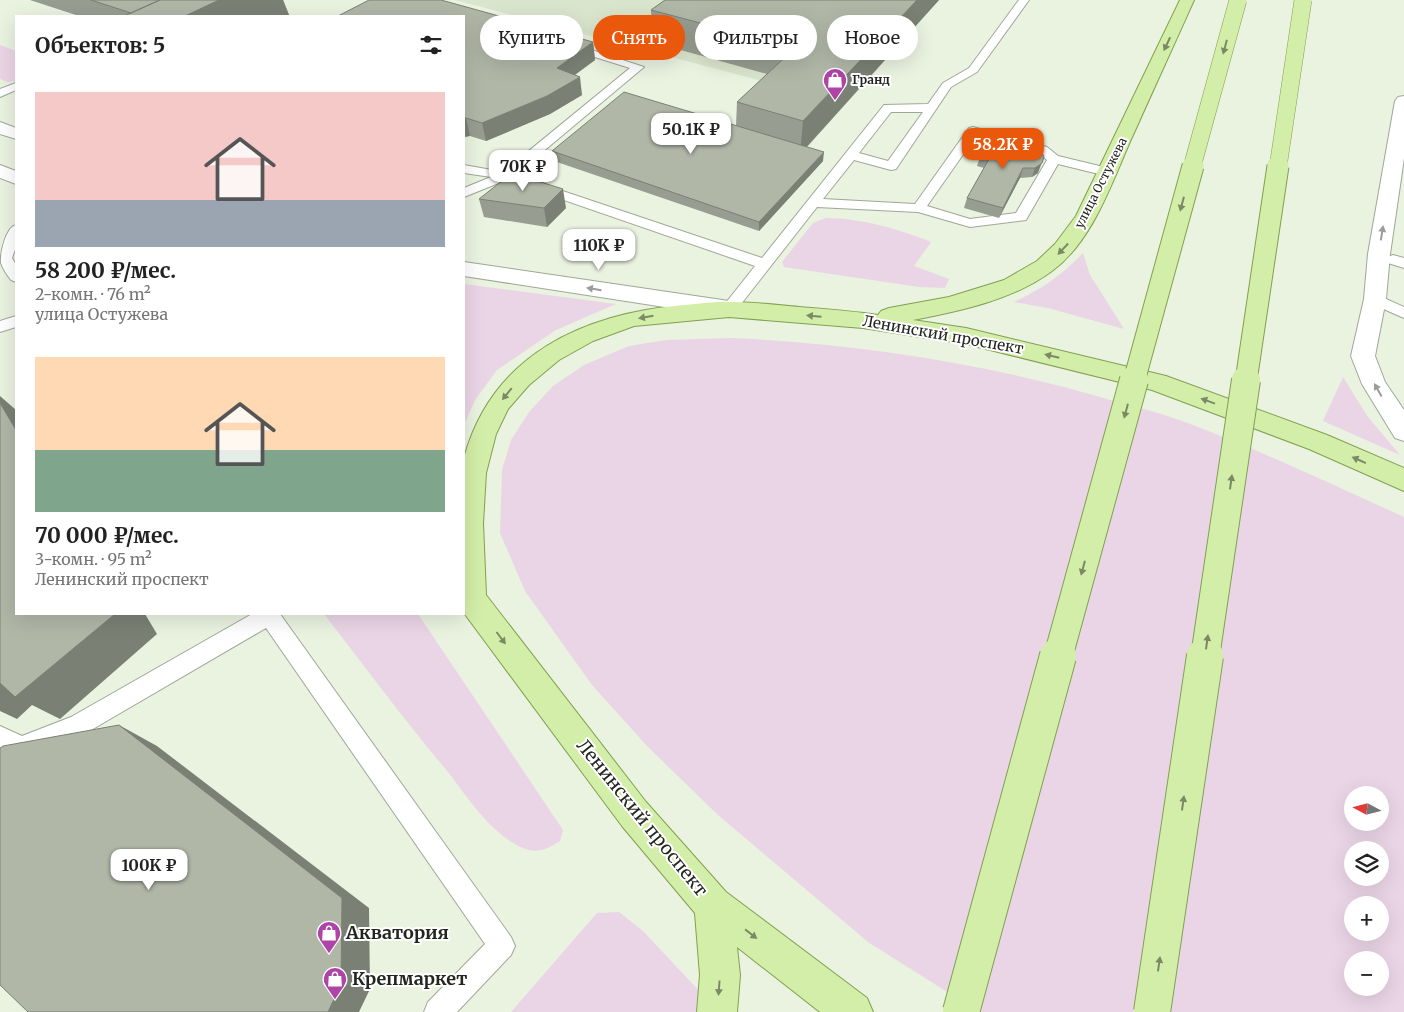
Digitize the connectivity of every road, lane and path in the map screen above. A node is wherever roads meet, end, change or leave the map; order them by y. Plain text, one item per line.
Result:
1 (1024, 0) edge
2 (1187, 0) edge
3 (1238, 0) edge
4 (1303, 0) edge
5 (583, 50) edge
6 (15, 86) edge
7 (0, 94) edge
8 (1404, 100) edge
9 (931, 108) junction
10 (0, 128) edge
11 (15, 134) edge
12 (851, 155) junction
13 (1054, 159) junction
14 (465, 169) edge
15 (0, 171) edge
16 (1107, 172) junction
17 (506, 176) junction
18 (15, 178) edge
19 (465, 193) edge
20 (813, 203) junction
21 (919, 208) junction
22 (15, 232) edge
23 (764, 264) junction
24 (465, 269) edge
25 (15, 275) edge
26 (1375, 300) junction
27 (729, 309) junction
28 (1404, 313) edge
29 (863, 320) junction
30 (15, 321) edge
31 (0, 327) edge
32 (1404, 431) edge
33 (1404, 480) edge
34 (468, 595) edge
35 (268, 615) edge
36 (0, 737) edge
37 (713, 905) junction
38 (438, 1012) edge
39 (717, 1012) edge
40 (853, 1012) edge
41 (961, 1012) edge
42 (1152, 1012) edge

1 - 9 lane
2 -> 16 main road, улица Остужева
3 -> 41 main road, bridge
42 -> 4 main road, bridge
5 - 17 lane
6 - 7 lane
26 -> 8 street
9 - 12 lane
9 - 12 lane
10 - 11 street
12 - 20 lane
13 - 16 lane
13 - 21 lane
13 - 21 lane
14 - 17 lane
15 - 18 street
16 -> 29 main road, улица Остужева
17 - 19 lane
17 - 23 lane
20 - 21 lane
20 - 23 lane
22 - 25 lane
23 - 27 lane
27 -> 24 street, Ленинский проспект
26 - 28 lane
32 -> 26 street
29 -> 27 main road, Ленинский проспект
27 -> 34 main road
33 -> 29 main road, Ленинский проспект
30 - 31 lane
34 -> 37 main road, Ленинский проспект
35 - 36 lane
35 - 38 lane
37 -> 39 main road
37 -> 40 main road, Ленинский проспект

